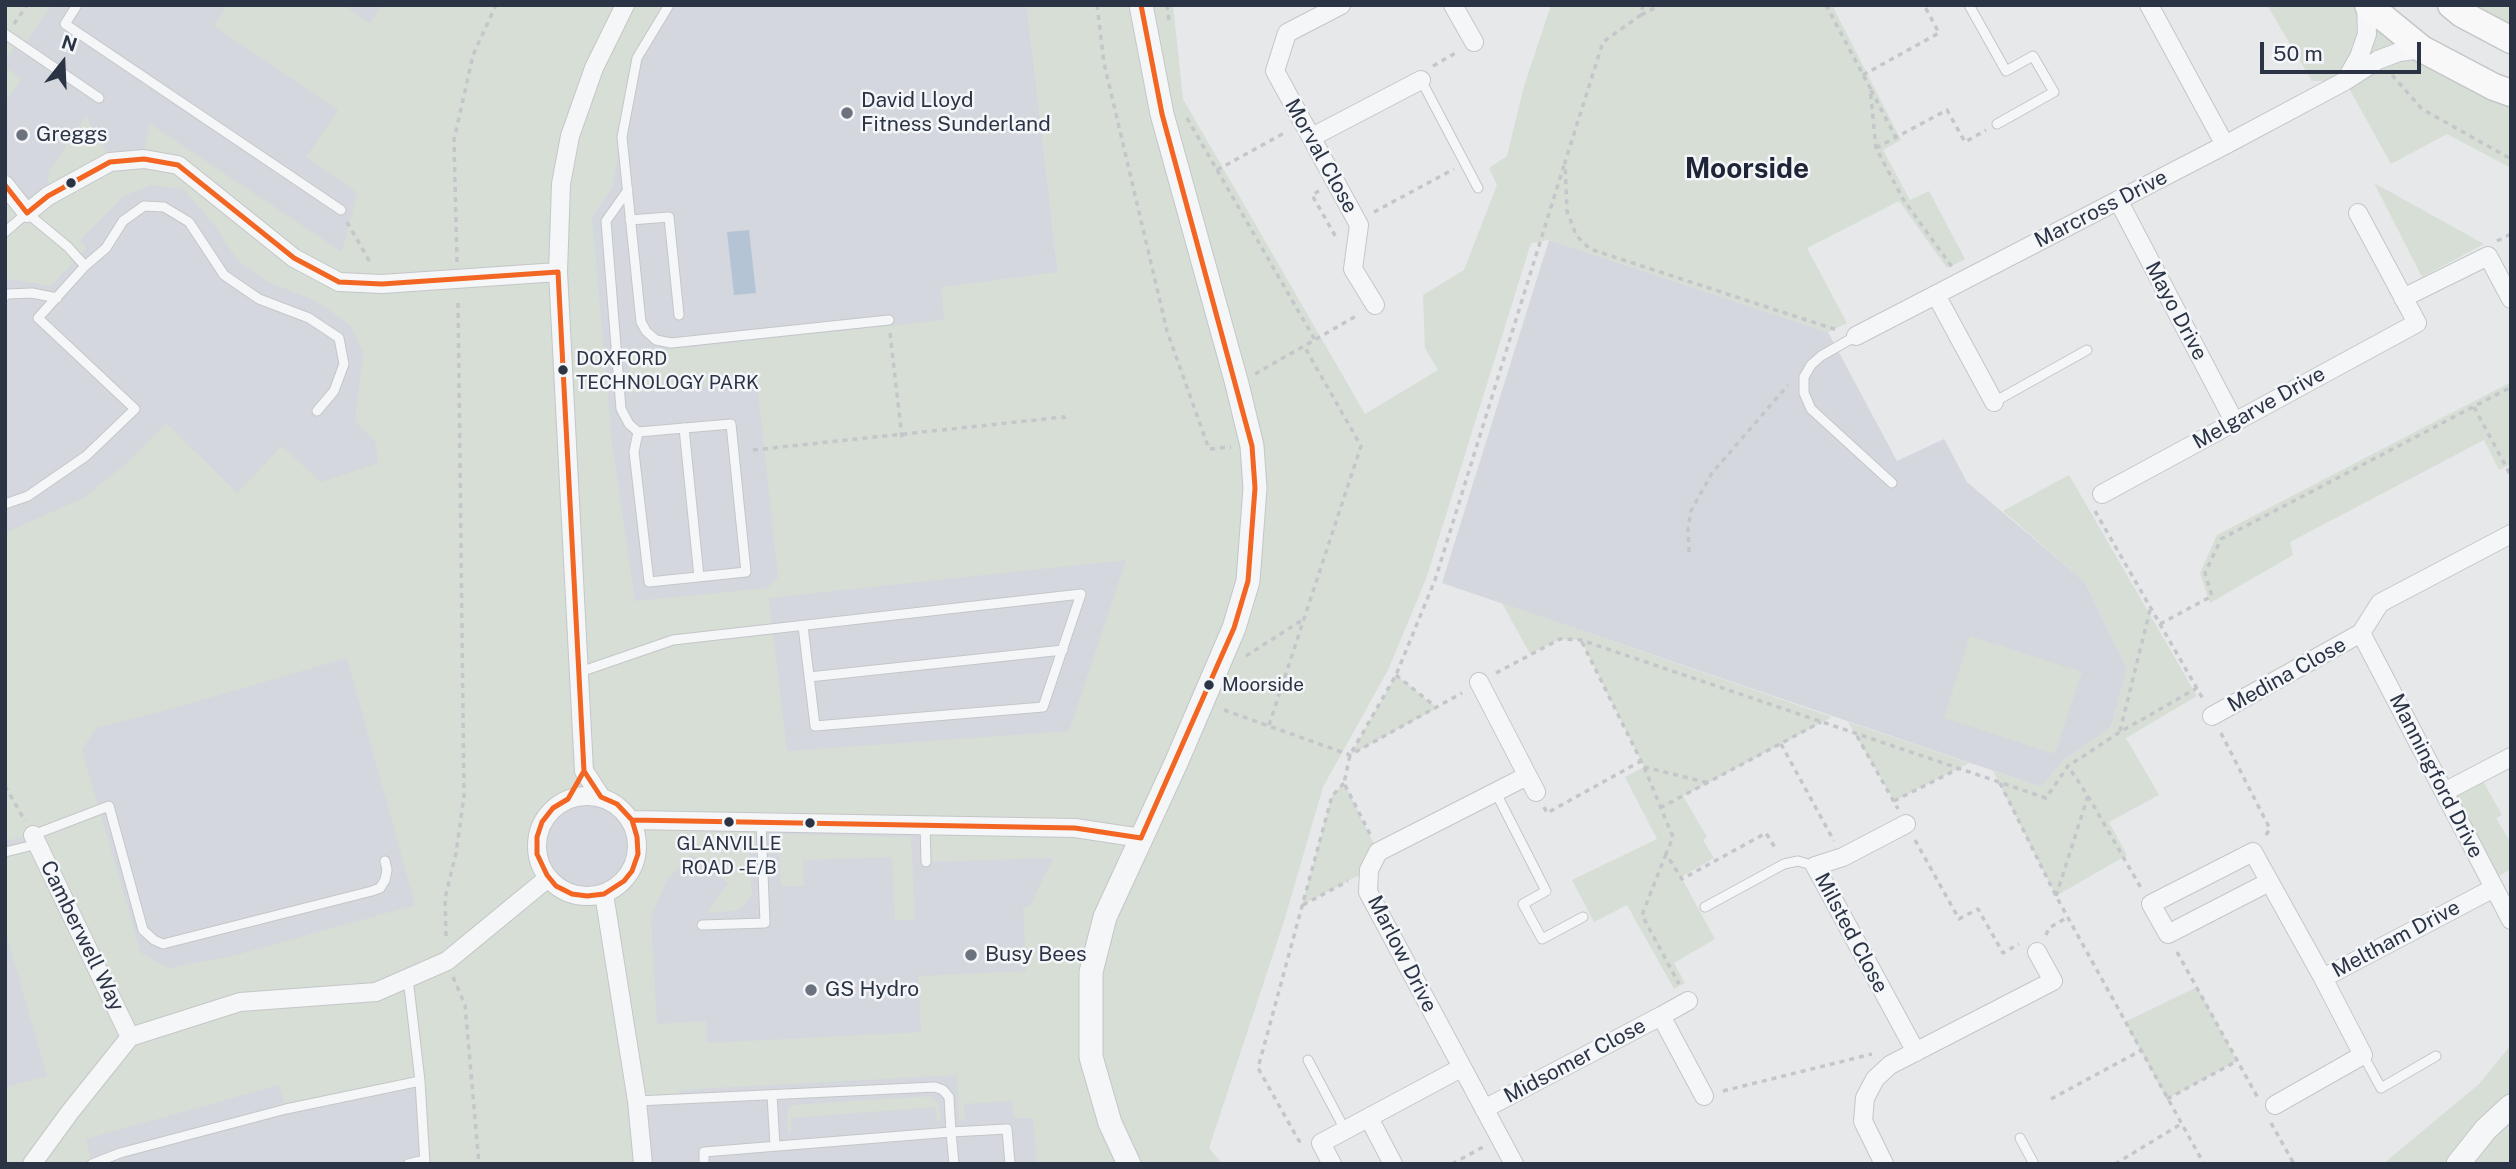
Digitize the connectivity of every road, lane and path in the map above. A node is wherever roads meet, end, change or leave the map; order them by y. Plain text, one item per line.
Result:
1 (77, 5) edge
2 (496, 5) edge
3 (625, 5) edge
4 (669, 5) edge
5 (1097, 5) edge
6 (1141, 5) edge
7 (1167, 5) edge
8 (1341, 5) edge
9 (1453, 5) edge
10 (1643, 5) edge
11 (1660, 5) edge
12 (1826, 5) edge
13 (1924, 5) edge
14 (1969, 5) edge
15 (2149, 5) edge
16 (2367, 5) edge
17 (2452, 5) edge
18 (1309, 12) edge
19 (1641, 15) junction
20 (1170, 32) dead end
21 (5, 34) edge
22 (2511, 40) edge
23 (1474, 43) joint
24 (2422, 49) junction
25 (1863, 75) junction
26 (2392, 75) dead end
27 (1421, 79) junction
28 (2345, 81) junction
29 (1870, 88) junction
30 (2511, 93) edge
31 (99, 98) dead end
32 (1184, 112) dead end
33 (1997, 124) joint
34 (1308, 130) junction
35 (1896, 138) junction
36 (2225, 145) junction
37 (1876, 149) junction
38 (2511, 159) edge
39 (1565, 162) junction
40 (1465, 163) junction
41 (1217, 170) junction
42 (5, 185) edge
43 (1478, 188) dead end
44 (628, 190) junction
45 (1315, 199) dead end
46 (2118, 200) junction
47 (1319, 206) dead end
48 (341, 210) joint
49 (27, 213) junction
50 (2358, 213) dead end
51 (630, 220) junction
52 (1357, 221) junction
53 (5, 232) edge
54 (85, 266) junction
55 (558, 272) junction
56 (457, 279) junction
57 (1961, 281) junction
58 (382, 284) junction
59 (1936, 295) junction
60 (5, 296) edge
61 (57, 298) junction
62 (2403, 298) junction
63 (2511, 299) edge
64 (1375, 305) joint
65 (679, 315) dead end
66 (889, 320) joint
67 (1856, 337) junction
68 (1315, 340) junction
69 (1304, 346) junction
70 (2087, 350) dead end
71 (1811, 365) junction
72 (1255, 374) dead end
73 (2511, 387) edge
74 (1994, 402) joint
75 (2474, 407) junction
76 (317, 411) dead end
77 (2234, 421) junction
78 (1065, 422) dead end
79 (684, 428) junction
80 (638, 432) junction
81 (902, 436) junction
82 (1252, 446) junction
83 (753, 450) dead end
84 (2511, 477) edge
85 (1892, 483) dead end
86 (2102, 494) joint
87 (5, 504) edge
88 (2511, 534) edge
89 (1689, 552) dead end
90 (699, 577) junction
91 (2151, 608) junction
92 (1304, 618) junction
93 (2160, 624) junction
94 (803, 626) junction
95 (2361, 634) junction
96 (1581, 640) junction
97 (1063, 650) junction
98 (1247, 656) dead end
99 (580, 673) junction
100 (1396, 675) junction
101 (809, 677) junction
102 (1479, 682) joint
103 (2197, 688) junction
104 (1202, 702) junction
105 (1446, 703) dead end
106 (1437, 708) junction
107 (2212, 716) junction
108 (1821, 722) junction
109 (1269, 725) junction
110 (2120, 732) junction
111 (1856, 734) junction
112 (1781, 744) junction
113 (1350, 755) junction
114 (2511, 757) edge
115 (1641, 761) junction
116 (2068, 766) junction
117 (1644, 768) junction
118 (1958, 769) junction
119 (584, 771) junction
120 (1527, 776) junction
121 (1344, 783) junction
122 (1709, 783) junction
123 (2000, 783) junction
124 (5, 786) edge
125 (1495, 791) junction
126 (1887, 791) dead end
127 (2446, 791) junction
128 (1536, 792) joint
129 (2088, 796) junction
130 (601, 797) junction
131 (569, 799) junction
132 (1894, 801) dead end
133 (1660, 808) junction
134 (632, 820) junction
135 (761, 823) junction
136 (925, 824) junction
137 (1906, 824) joint
138 (1141, 838) junction
139 (35, 839) junction
140 (1776, 850) dead end
141 (5, 852) edge
142 (1378, 852) junction
143 (2253, 852) junction
144 (1666, 854) junction
145 (1843, 857) junction
146 (385, 861) dead end
147 (926, 862) dead end
148 (1815, 866) junction
149 (1369, 870) junction
150 (548, 878) junction
151 (2269, 882) junction
152 (2494, 888) junction
153 (604, 894) junction
154 (2056, 896) junction
155 (2151, 904) junction
156 (1302, 905) junction
157 (1705, 907) dead end
158 (1583, 917) dead end
159 (2067, 917) junction
160 (2511, 920) edge
161 (2058, 923) dead end
162 (702, 925) dead end
163 (2049, 929) dead end
164 (2168, 934) junction
165 (2033, 943) junction
166 (446, 961) junction
167 (408, 978) junction
168 (2323, 978) junction
169 (1688, 1001) joint
170 (1661, 1016) junction
171 (130, 1037) junction
172 (2140, 1051) junction
173 (1916, 1052) junction
174 (2363, 1055) junction
175 (2436, 1056) dead end
176 (1308, 1060) dead end
177 (2237, 1061) junction
178 (1889, 1065) junction
179 (1461, 1069) junction
180 (420, 1081) junction
181 (772, 1095) junction
182 (1704, 1096) joint
183 (2051, 1099) dead end
184 (2167, 1099) junction
185 (637, 1101) junction
186 (2511, 1105) edge
187 (1484, 1109) junction
188 (2268, 1109) junction
189 (1369, 1118) junction
190 (2181, 1124) junction
191 (1345, 1130) junction
192 (951, 1132) junction
193 (1500, 1138) junction
194 (2020, 1138) dead end
195 (1321, 1143) junction
196 (775, 1146) junction
197 (425, 1162) edge
198 (32, 1164) edge
199 (92, 1164) edge
200 (408, 1164) edge
201 (479, 1164) edge
202 (643, 1164) edge
203 (705, 1164) edge
204 (954, 1164) edge
205 (1010, 1164) edge
206 (1129, 1164) edge
207 (1332, 1164) edge
208 (1393, 1164) edge
209 (1452, 1164) edge
210 (1514, 1164) edge
211 (1884, 1164) edge
212 (2034, 1164) edge
213 (2115, 1164) edge
214 (2204, 1164) edge
215 (2294, 1164) edge
216 (2458, 1164) edge

1 - 48 lane
2 - 56 path
3 - 55 street
4 - 44 lane
5 - 82 path
6 - 82 street
7 - 20 path
8 - 18 street, Morval Close
9 - 23 street
10 - 19 path
11 - 19 path
12 - 25 path
13 - 25 path
14 - 33 lane
15 - 36 street
16 - 24 main road
16 - 28 street
17 - 22 main road
18 - 34 street, Morval Close
19 - 39 path
21 - 31 lane
23 - 27 path
24 - 28 street, Marcross Drive
24 - 30 main road
25 - 29 path
26 - 38 path
27 - 34 street
27 - 40 lane
28 - 36 street, Marcross Drive
29 - 35 path
29 - 37 path
32 - 41 path
33 - 35 path
34 - 41 path
34 - 52 street, Morval Close
35 - 37 path
36 - 46 street, Marcross Drive
37 - 57 path
39 - 67 path
39 - 100 path
40 - 43 lane
40 - 52 path
41 - 68 path
42 - 49 street
44 - 51 lane
44 - 80 lane
45 - 47 path
46 - 57 street, Marcross Drive
46 - 77 street, Mayo Drive
48 - 58 path
49 - 53 lane
49 - 54 lane
49 - 58 street
50 - 62 street
51 - 65 lane
51 - 66 lane
52 - 64 street, Morval Close
54 - 61 lane
54 - 76 lane
55 - 56 street
55 - 99 street
56 - 58 street
56 - 166 path
57 - 59 street, Marcross Drive
59 - 67 street, Marcross Drive
59 - 74 street
60 - 61 lane
61 - 87 lane
62 - 63 street
62 - 77 street, Melgarve Drive
64 - 68 path
66 - 81 path
67 - 71 lane
68 - 69 path
69 - 72 path
69 - 92 path
70 - 74 lane
71 - 85 lane
71 - 89 path
73 - 75 path
75 - 84 path
75 - 93 path
77 - 86 street, Melgarve Drive
78 - 81 path
79 - 80 lane
79 - 90 lane
79 - 90 lane
80 - 90 lane
81 - 83 path
82 - 104 street
86 - 91 path
88 - 95 street
91 - 93 path
91 - 110 path
92 - 98 path
92 - 109 path
93 - 103 path
94 - 97 lane
94 - 99 lane
94 - 101 lane
95 - 107 street, Medina Close
95 - 127 street, Manningford Drive
96 - 102 path
96 - 108 path
96 - 115 path
97 - 101 lane
97 - 101 lane
99 - 119 street
100 - 106 path
100 - 113 path
102 - 120 street
103 - 107 path
103 - 110 path
104 - 109 path
104 - 138 street
105 - 106 path
106 - 113 path
107 - 143 path
108 - 111 path
108 - 112 path
109 - 113 path
110 - 116 path
111 - 118 path
111 - 126 path
112 - 122 path
112 - 145 path
113 - 121 path
114 - 127 street
115 - 117 path
115 - 128 path
116 - 123 path
116 - 129 path
117 - 122 path
117 - 133 path
118 - 123 path
118 - 132 path
119 - 130 street
119 - 131 street
120 - 125 street
120 - 128 street
121 - 142 path
121 - 156 path
122 - 133 path
123 - 154 path
124 - 139 path
125 - 142 street
125 - 158 lane
127 - 152 street, Manningford Drive
129 - 154 path
129 - 155 path
130 - 131 street
130 - 134 street
131 - 150 street
133 - 144 path
134 - 135 street
134 - 153 street
135 - 136 street
135 - 162 lane
136 - 138 street
136 - 147 lane
137 - 145 street, Milsted Close
137 - 165 path
138 - 206 street
139 - 141 lane
139 - 146 lane
139 - 171 street, Camberwell Way
140 - 144 path
142 - 149 street, Marlow Drive
143 - 151 street, Meltham Drive
143 - 155 street
144 - 169 path
145 - 148 street, Milsted Close
148 - 157 lane
148 - 173 street, Milsted Close
149 - 156 path
149 - 179 street, Marlow Drive
150 - 153 street
150 - 166 street, Camberwell Way
151 - 164 street
151 - 168 street, Meltham Drive
152 - 160 street, Manningford Drive
152 - 168 street, Meltham Drive
153 - 185 street
154 - 159 path
155 - 164 street
156 - 195 path
159 - 161 path
159 - 172 path
163 - 165 path
164 - 177 path
165 - 173 street
166 - 167 street, Camberwell Way
166 - 201 path
167 - 171 street, Camberwell Way
167 - 180 lane
168 - 174 street
169 - 170 street
170 - 182 street, Midsomer Close
170 - 187 street, Midsomer Close
171 - 198 street, Camberwell Way
172 - 183 path
172 - 184 path
173 - 178 street
174 - 175 lane
174 - 188 street
176 - 191 lane
177 - 184 path
177 - 188 path
178 - 182 path
178 - 211 street
179 - 187 street, Marlow Drive
179 - 189 street
180 - 197 lane
180 - 199 lane
181 - 185 lane
181 - 192 lane
181 - 196 lane
184 - 190 path
185 - 202 street
186 - 216 street
187 - 193 street, Marlow Drive
188 - 215 path
189 - 191 street
189 - 208 street
190 - 213 path
190 - 214 path
191 - 195 street
192 - 196 lane
192 - 204 lane
192 - 205 lane
193 - 209 path
193 - 210 street, Marlow Drive
194 - 212 lane
195 - 207 street
196 - 203 lane
197 - 200 lane

